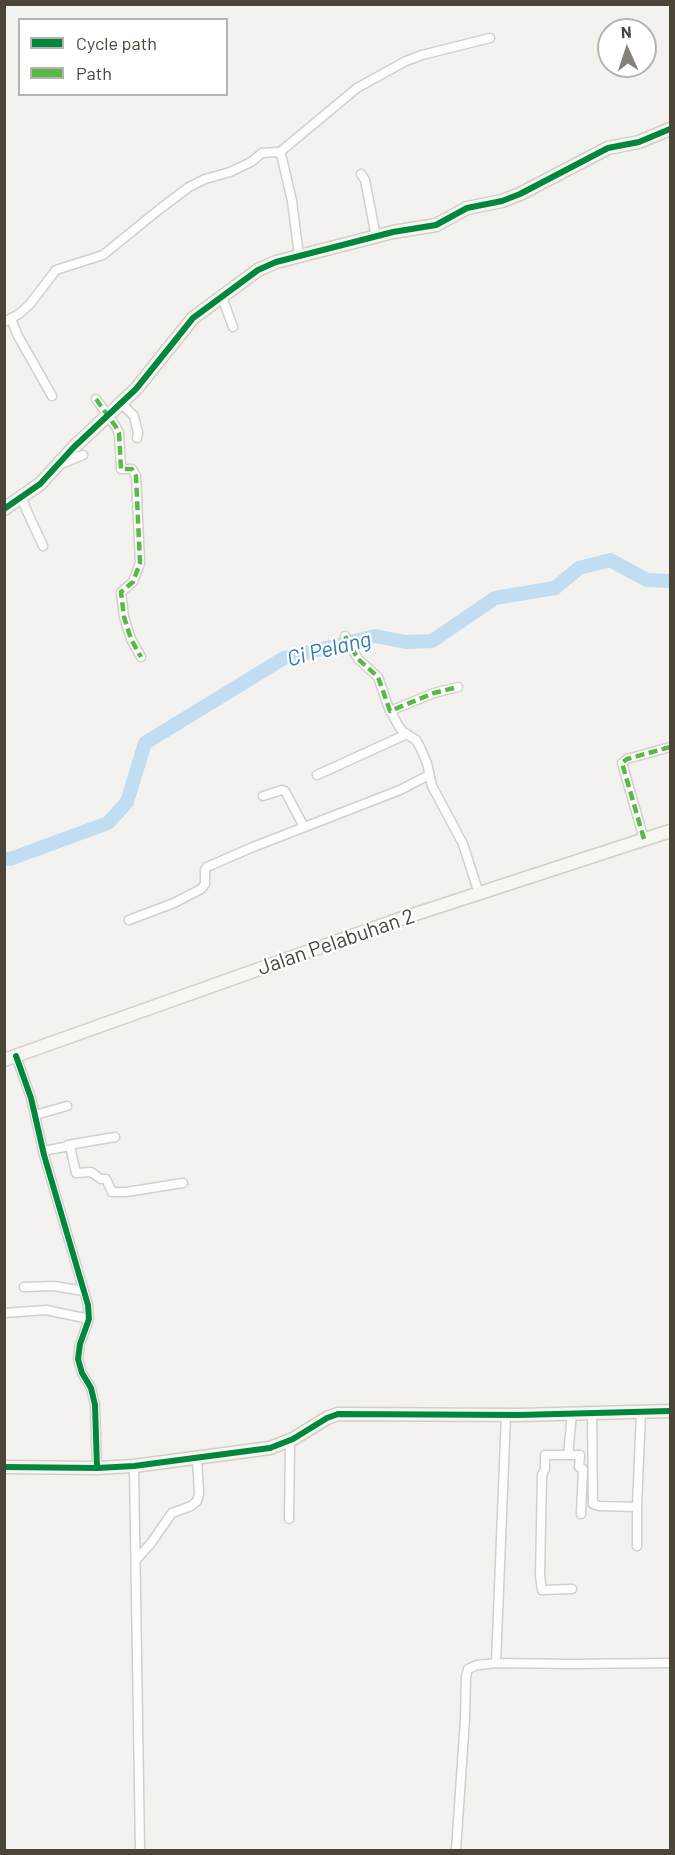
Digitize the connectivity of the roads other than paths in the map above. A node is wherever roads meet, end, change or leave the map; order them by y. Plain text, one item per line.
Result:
1 (490, 38) dead end
2 (670, 129) edge
3 (280, 152) junction
4 (361, 174) dead end
5 (376, 237) junction
6 (299, 256) junction
7 (222, 297) junction
8 (8, 320) edge
9 (233, 327) dead end
10 (52, 396) dead end
11 (96, 399) dead end
12 (121, 403) junction
13 (108, 415) junction
14 (137, 438) dead end
15 (83, 455) dead end
16 (56, 466) junction
17 (21, 498) junction
18 (4, 509) edge
19 (43, 546) dead end
20 (345, 636) dead end
21 (141, 657) dead end
22 (458, 687) dead end
23 (390, 711) junction
24 (407, 734) junction
25 (670, 747) edge
26 (317, 775) dead end
27 (429, 775) junction
28 (262, 796) dead end
29 (304, 827) junction
30 (670, 831) edge
31 (644, 839) junction
32 (479, 894) junction
33 (129, 920) dead end
34 (10, 1058) edge
35 (68, 1106) dead end
36 (35, 1116) junction
37 (115, 1137) dead end
38 (68, 1146) junction
39 (43, 1151) junction
40 (183, 1183) dead end
41 (24, 1287) dead end
42 (84, 1291) junction
43 (4, 1312) edge
44 (89, 1319) junction
45 (670, 1411) edge
46 (641, 1412) junction
47 (572, 1413) junction
48 (592, 1413) junction
49 (506, 1415) junction
50 (290, 1441) junction
51 (568, 1455) junction
52 (197, 1457) junction
53 (134, 1466) junction
54 (4, 1467) edge
55 (97, 1468) junction
56 (637, 1507) junction
57 (581, 1514) dead end
58 (289, 1519) dead end
59 (637, 1546) dead end
60 (136, 1560) junction
61 (572, 1589) dead end
62 (496, 1663) junction
63 (670, 1663) edge
64 (140, 1851) edge
65 (456, 1851) edge

1 - 3 street
2 - 5 street
3 - 6 street
3 - 8 street
4 - 5 street
5 - 6 street
6 - 7 street
7 - 9 street
7 - 12 street
8 - 10 street
11 - 13 street
12 - 13 street
12 - 14 street
13 - 16 street
13 - 21 street
15 - 16 street
16 - 17 street
17 - 18 street
17 - 19 street
20 - 23 street
22 - 23 street
23 - 24 street
24 - 26 street
24 - 27 street
25 - 31 street
27 - 29 street
27 - 32 street
28 - 29 street
29 - 33 street
30 - 31 street, Jalan Pelabuhan 2
31 - 32 street, Jalan Pelabuhan 2
32 - 34 street, Jalan Pelabuhan 2
34 - 36 street
35 - 36 street
36 - 39 street
37 - 38 street
38 - 39 street
38 - 40 street
39 - 42 street
41 - 42 street
42 - 44 street
43 - 44 street
44 - 55 street
45 - 46 street
46 - 48 street
46 - 56 street
47 - 48 street
47 - 49 street
47 - 51 street
48 - 56 street
49 - 50 street
49 - 62 street
50 - 52 street
50 - 58 street
51 - 57 street
51 - 61 street
52 - 53 street
52 - 60 street
53 - 55 street
53 - 60 street
54 - 55 street
56 - 59 street
60 - 64 street
62 - 63 street
62 - 65 street

